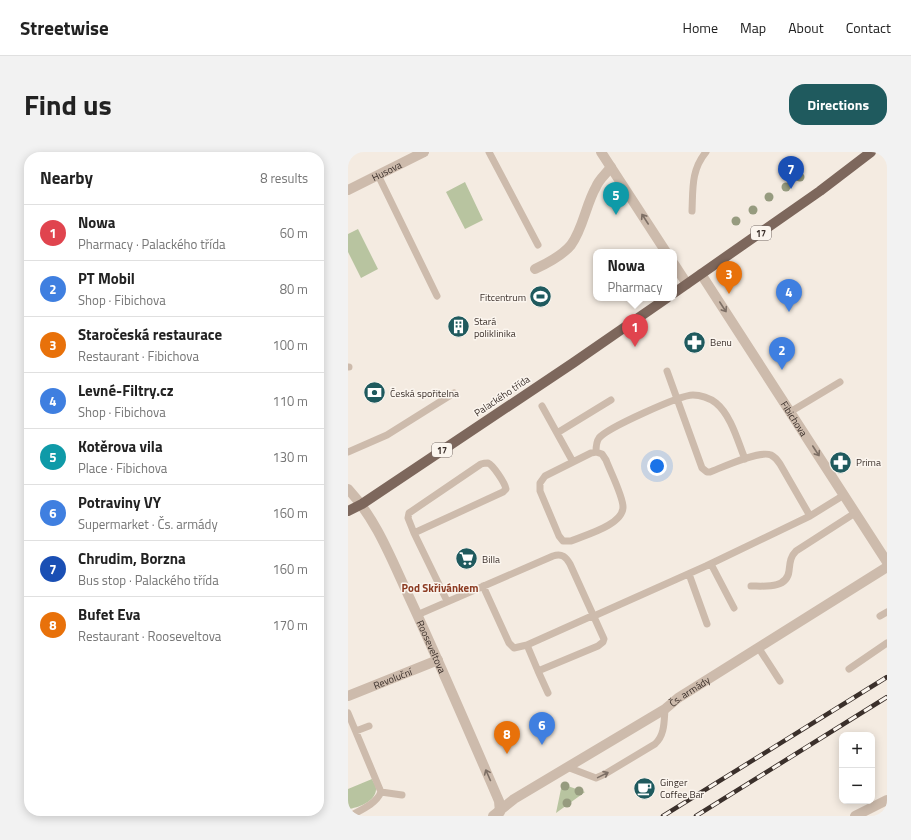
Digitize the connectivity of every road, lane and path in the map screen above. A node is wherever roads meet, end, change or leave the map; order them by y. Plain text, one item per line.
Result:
1 (424, 152) edge
2 (489, 152) edge
3 (601, 152) edge
4 (706, 152) edge
5 (871, 152) edge
6 (611, 168) junction
7 (378, 175) junction
8 (348, 190) edge
9 (692, 211) dead end
10 (538, 245) dead end
11 (664, 249) edge
12 (535, 269) dead end
13 (677, 269) edge
14 (701, 274) junction
15 (687, 284) junction
16 (677, 291) edge
17 (437, 296) dead end
18 (663, 301) edge
19 (667, 371) dead end
20 (840, 382) dead end
21 (454, 393) dead end
22 (611, 400) dead end
23 (678, 400) junction
24 (542, 406) dead end
25 (790, 412) junction
26 (557, 433) junction
27 (348, 452) edge
28 (596, 452) junction
29 (745, 459) junction
30 (573, 462) junction
31 (348, 489) edge
32 (844, 495) junction
33 (362, 504) junction
34 (348, 511) edge
35 (855, 513) junction
36 (810, 516) junction
37 (414, 533) junction
38 (566, 542) junction
39 (564, 556) junction
40 (887, 562) edge
41 (711, 564) junction
42 (887, 567) edge
43 (689, 574) junction
44 (483, 586) junction
45 (751, 586) dead end
46 (447, 601) junction
47 (734, 608) dead end
48 (887, 612) edge
49 (417, 615) junction
50 (594, 616) junction
51 (880, 616) dead end
52 (707, 624) dead end
53 (887, 643) edge
54 (527, 645) junction
55 (758, 647) junction
56 (438, 660) junction
57 (849, 669) dead end
58 (538, 671) junction
59 (780, 681) dead end
60 (548, 693) dead end
61 (348, 696) edge
62 (665, 709) junction
63 (348, 713) edge
64 (369, 726) dead end
65 (356, 731) junction
66 (567, 768) junction
67 (381, 792) junction
68 (402, 795) dead end
69 (887, 800) edge
70 (497, 815) edge
71 (350, 816) edge
72 (855, 816) edge

1 - 7 street, Husova
2 - 10 lane
3 - 6 street
4 - 9 lane
5 - 14 main road, 17
11 -> 6 street
6 - 12 street
7 - 8 street, Husova
7 - 17 lane
13 - 15 street
14 - 15 main road, 17
14 -> 25 street, Fibichova
15 - 16 main road, 17
18 - 33 main road, Palackého třída / 17
19 - 23 lane
20 - 25 lane
21 - 27 lane
22 - 26 lane
23 - 28 lane
23 - 29 lane
23 - 29 lane
24 - 26 lane
25 -> 32 street, Fibichova
26 - 30 lane
28 - 30 lane
28 - 38 lane
29 - 36 lane
30 - 38 lane
31 - 33 street, Rooseveltova
32 - 35 street, Fibichova
32 - 36 lane
33 - 34 main road, Palackého třída / 17
33 - 49 street, Rooseveltova
35 - 40 street, Fibichova
35 - 45 lane
36 - 41 lane
37 - 37 lane
37 - 46 lane
38 - 39 lane
39 - 44 lane
39 - 50 lane
41 - 43 lane
41 - 47 lane
42 - 55 street, Čs. armády
43 - 50 lane
43 - 52 lane
44 - 46 lane
44 - 54 lane
46 - 49 lane
48 - 51 lane
49 - 56 street, Rooseveltova
50 - 54 lane
50 - 58 lane
53 - 57 lane
54 - 58 lane
55 - 59 lane
55 - 62 street, Čs. armády
56 - 61 street, Revoluční
70 -> 56 street, Rooseveltova
58 - 60 lane
62 - 66 street, Čs. armády
66 -> 62 lane
63 - 65 lane
64 - 65 lane
65 - 67 lane
66 - 70 street, Čs. armády
67 - 68 lane
67 - 71 lane
69 - 72 street

